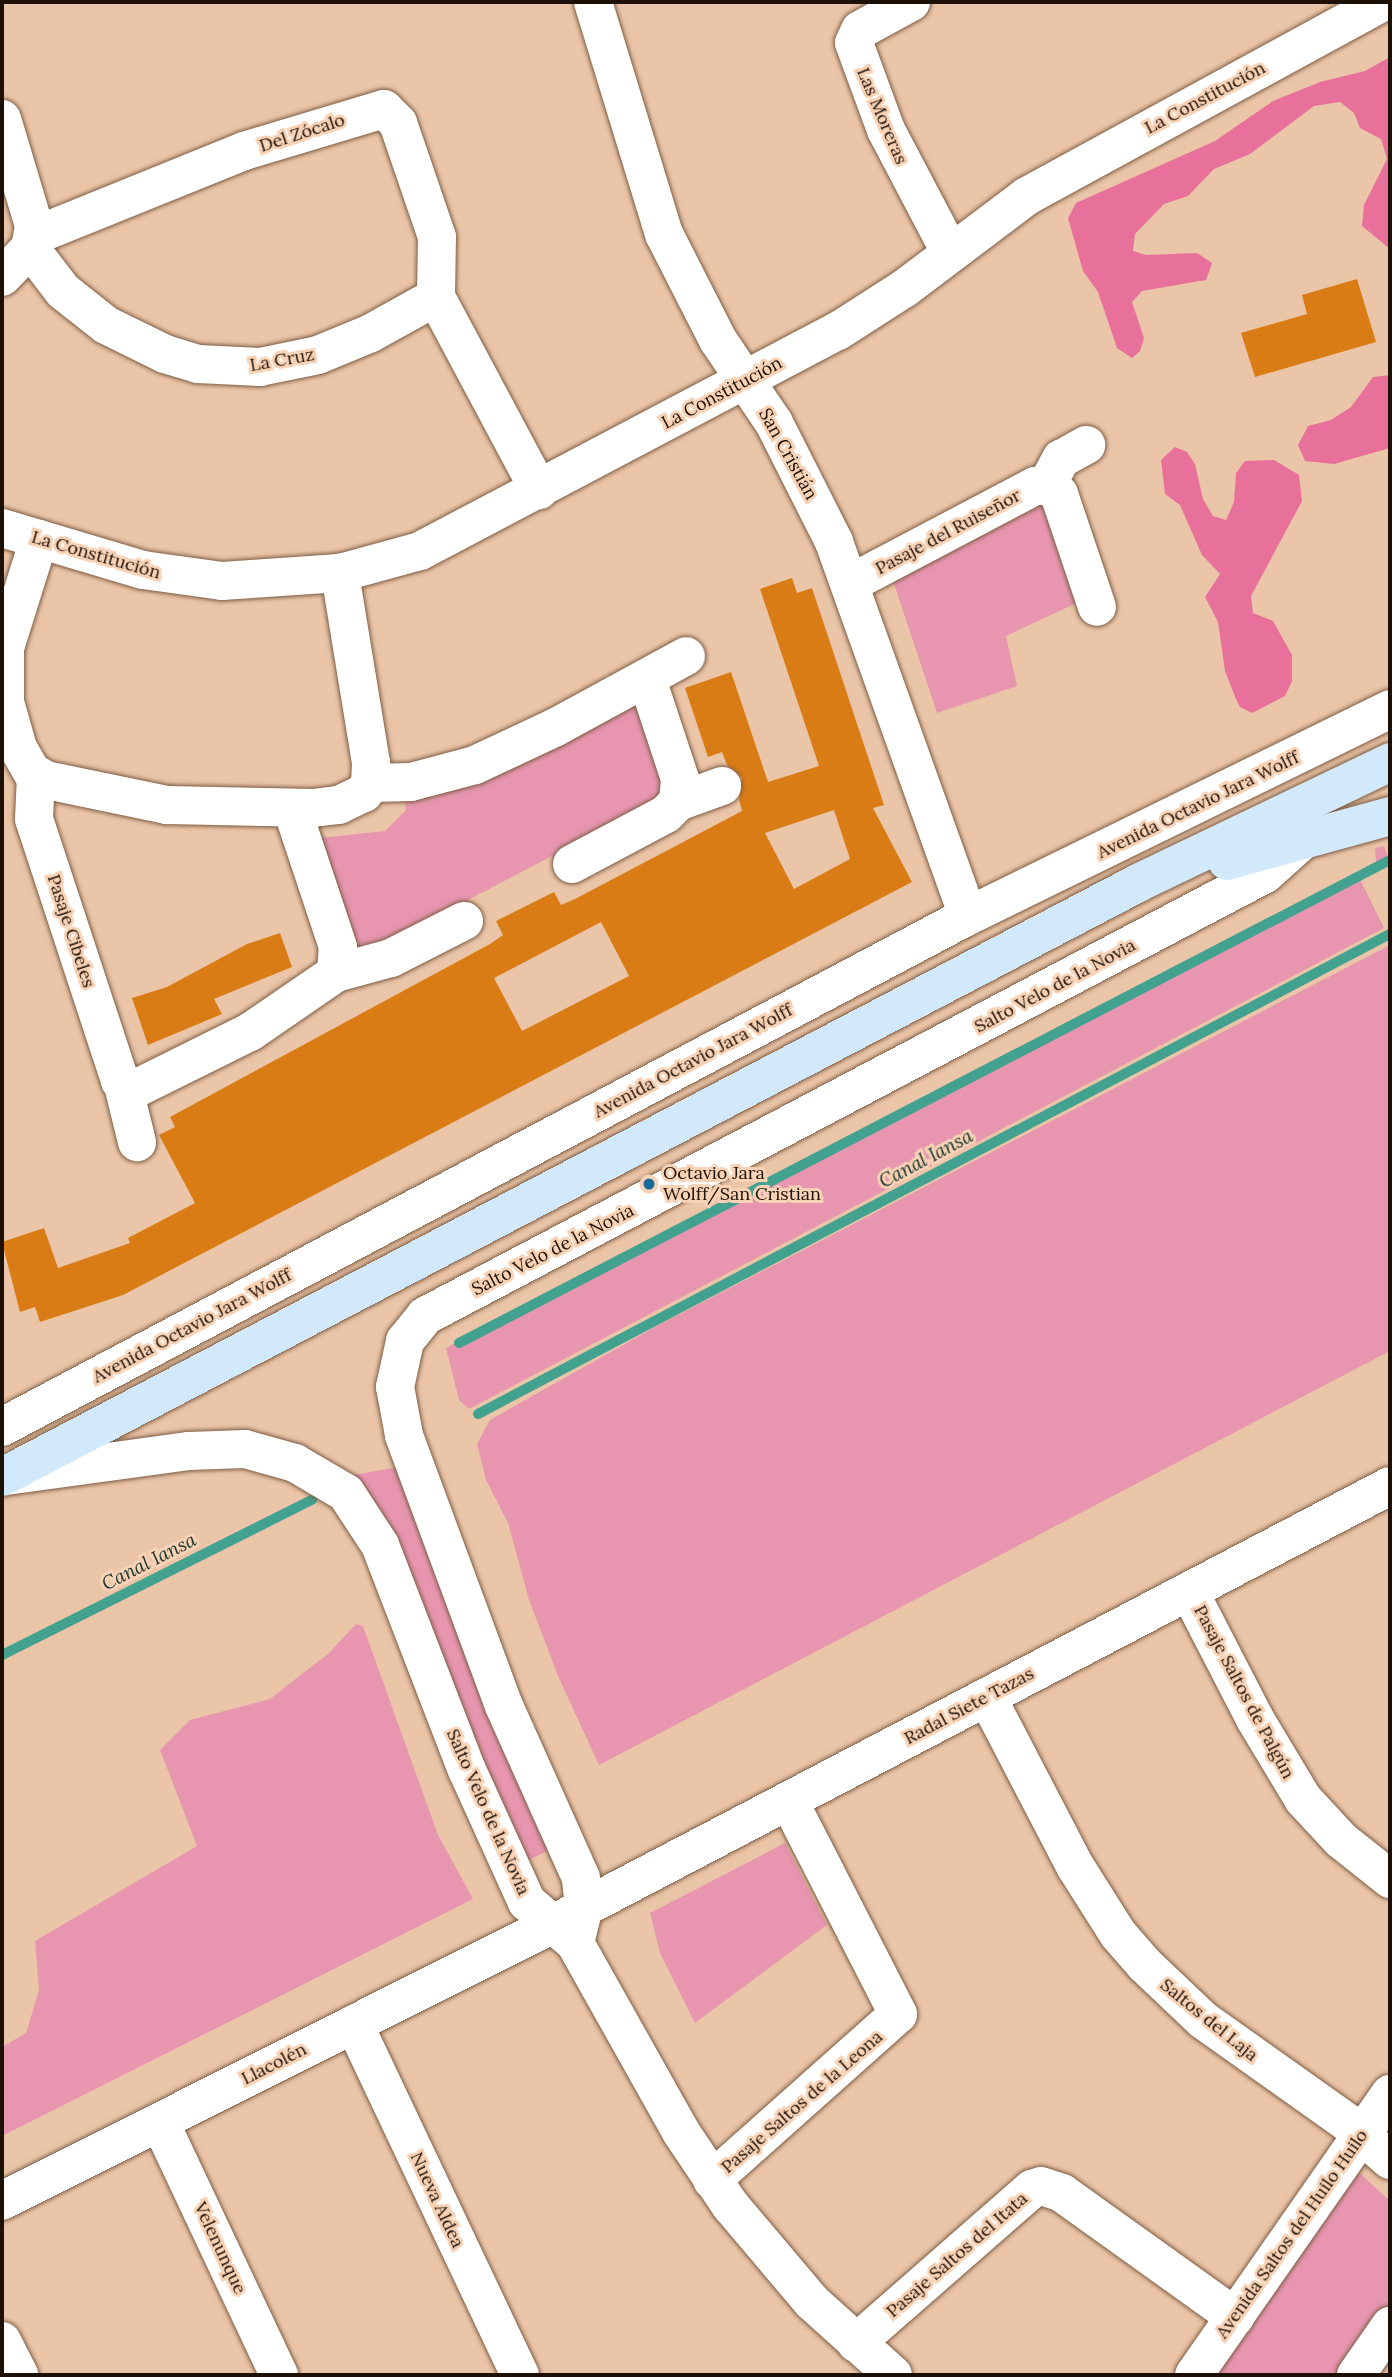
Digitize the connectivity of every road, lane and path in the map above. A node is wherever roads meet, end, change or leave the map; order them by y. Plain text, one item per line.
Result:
1 (593, 2) edge
2 (911, 2) edge
3 (1383, 2) edge
4 (2, 119) edge
5 (32, 242) junction
6 (950, 252) junction
7 (2, 277) edge
8 (436, 297) junction
9 (744, 382) junction
10 (1086, 445) dead end
11 (1047, 485) junction
12 (539, 490) junction
13 (2, 528) edge
14 (38, 539) junction
15 (340, 573) junction
16 (850, 583) junction
17 (1097, 607) dead end
18 (685, 656) dead end
19 (647, 679) junction
20 (1390, 709) edge
21 (1390, 762) edge
22 (36, 775) junction
23 (370, 783) junction
24 (722, 786) dead end
25 (678, 802) junction
26 (292, 809) junction
27 (1390, 816) edge
28 (1304, 839) junction
29 (572, 864) dead end
30 (1138, 883) junction
31 (968, 916) junction
32 (464, 920) dead end
33 (336, 973) junction
34 (123, 1086) junction
35 (137, 1142) dead end
36 (2, 1427) edge
37 (2, 1477) edge
38 (1390, 1486) edge
39 (1189, 1591) junction
40 (987, 1697) junction
41 (789, 1801) junction
42 (1390, 1879) edge
43 (564, 1926) junction
44 (354, 2024) junction
45 (1390, 2094) edge
46 (160, 2122) junction
47 (1362, 2134) junction
48 (1390, 2160) edge
49 (712, 2180) junction
50 (2, 2201) edge
51 (1235, 2317) junction
52 (1390, 2326) edge
53 (2, 2341) edge
54 (868, 2364) edge
55 (19, 2375) edge
56 (279, 2375) edge
57 (520, 2375) edge
58 (1194, 2375) edge
59 (1356, 2375) edge

1 - 9 street, San Cristián
2 - 6 street, Las Moreras
3 - 6 street, La Constitución
4 - 5 street, La Cruz
5 - 7 street, Del Zócalo
5 - 8 street, La Cruz
5 - 8 street, Del Zócalo
6 - 9 street, La Constitución
8 - 12 street
9 - 12 street, La Constitución
9 - 16 street, San Cristián
10 - 11 street
11 - 16 street, Pasaje del Ruiseñor
11 - 17 street
12 - 15 street, La Constitución
13 - 14 street, La Constitución
14 - 15 street, La Constitución
14 - 22 street
15 - 23 street
16 - 31 street, San Cristián
18 - 19 street
19 - 23 street
19 - 25 street
20 - 31 street, Avenida Octavio Jara Wolff
21 - 30 main road
22 - 26 street
22 - 34 street, Pasaje Cibeles
23 - 26 street
24 - 25 street
25 - 29 street
26 - 33 street
27 - 28 main road
28 - 30 main road
28 - 43 street, Salto Velo de la Novia
30 - 37 main road
31 - 36 street, Avenida Octavio Jara Wolff
32 - 33 street
33 - 34 street
34 - 35 street, Pasaje Cibeles
37 - 43 street, Salto Velo de la Novia
38 - 39 street, Radal Siete Tazas
39 - 40 street, Radal Siete Tazas
39 - 42 street, Pasaje Saltos de Palgún
40 - 41 street, Radal Siete Tazas
40 - 47 street, Saltos del Laja
41 - 43 street, Radal Siete Tazas
41 - 49 street, Pasaje Saltos de la Leona
43 - 44 street, Llacolén
43 - 49 street, Salto Velo de la Novia
44 - 46 street, Llacolén
44 - 57 street, Nueva Aldea
45 - 47 street, Avenida Saltos del Huilo Huilo
46 - 50 street, Llacolén
46 - 56 street, Velenunque
47 - 48 street, Saltos del Laja
47 - 51 street, Avenida Saltos del Huilo Huilo
49 - 54 street, Salto Velo de la Novia
51 - 54 street, Pasaje Saltos del Itata
51 - 58 street, Avenida Saltos del Huilo Huilo
52 - 59 street
53 - 55 street

